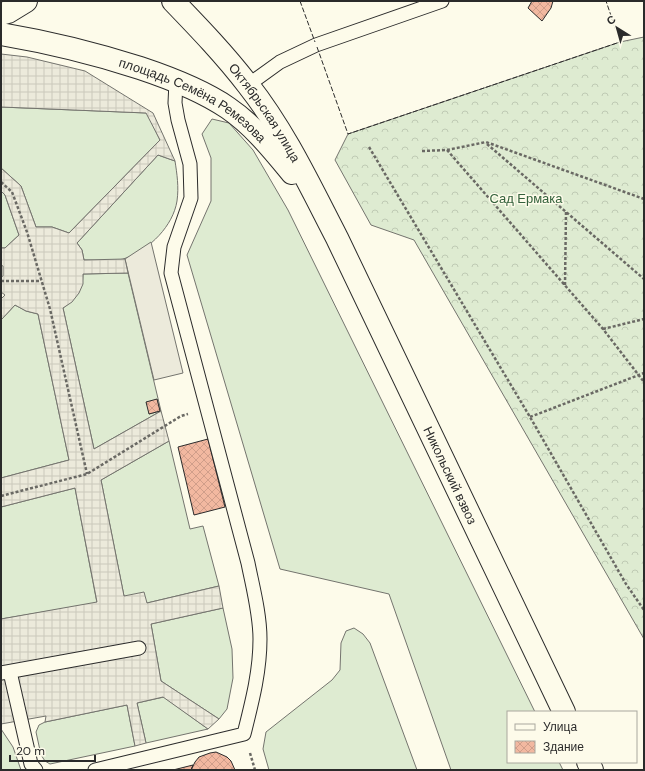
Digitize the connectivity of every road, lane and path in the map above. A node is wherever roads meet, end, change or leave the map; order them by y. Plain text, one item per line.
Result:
1 (26, 1) edge
2 (173, 1) edge
3 (442, 1) edge
4 (1, 14) edge
5 (1, 34) edge
6 (176, 81) junction
7 (248, 85) junction
8 (486, 142) junction
9 (369, 147) dead end
10 (447, 150) junction
11 (422, 151) dead end
12 (1, 182) edge
13 (644, 199) edge
14 (566, 212) junction
15 (337, 238) junction
16 (644, 279) edge
17 (41, 281) junction
18 (1, 282) edge
19 (565, 285) junction
20 (644, 318) edge
21 (603, 329) junction
22 (644, 373) edge
23 (638, 375) junction
24 (644, 382) edge
25 (207, 408) junction
26 (530, 417) junction
27 (87, 474) junction
28 (1, 496) edge
29 (644, 610) edge
30 (139, 648) dead end
31 (5, 672) edge
32 (564, 711) edge
33 (36, 770) edge
34 (95, 770) edge

1 - 4 main road
2 - 7 main road, Октябрьская улица
3 - 7 lane
5 - 6 main road, площадь Семёна Ремезова
6 - 15 main road, площадь Семёна Ремезова
6 - 25 lane
7 - 15 main road, Октябрьская улица
8 - 10 path
8 - 13 path
8 - 14 path
9 - 26 path
10 - 11 path
10 - 19 path
12 - 17 path
14 - 16 path
14 - 19 path
15 - 32 main road, Никольский взвоз
17 - 18 path
17 - 27 path
19 - 21 path
20 - 21 path
21 - 23 path
22 - 23 path
23 - 24 path
23 - 26 path
25 - 27 path
25 - 34 lane
26 - 29 path
27 - 28 path
30 - 31 lane
31 - 33 lane

